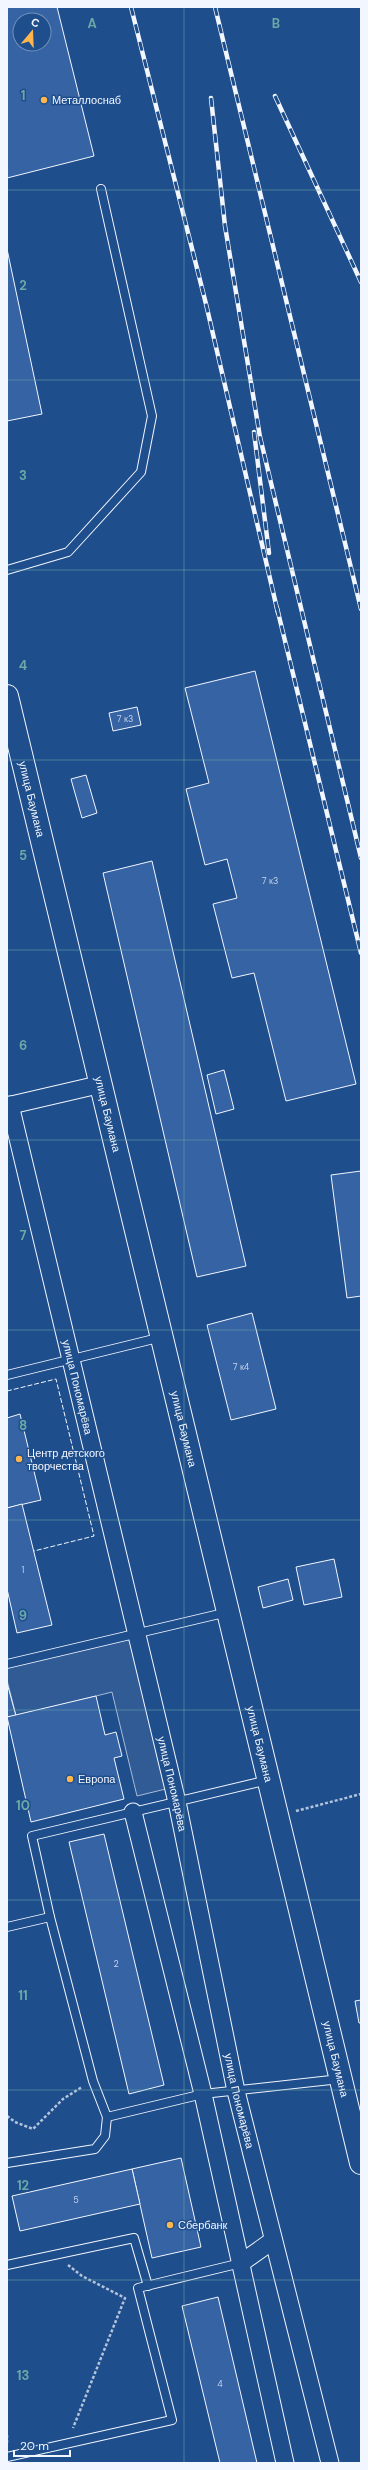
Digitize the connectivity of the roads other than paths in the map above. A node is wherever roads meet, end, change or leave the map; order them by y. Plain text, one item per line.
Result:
1 (101, 189) dead end
2 (7, 570) edge
3 (7, 696) edge
4 (102, 1084) junction
5 (9, 1105) edge
6 (163, 1337) junction
7 (71, 1359) junction
8 (7, 1375) edge
9 (229, 1612) junction
10 (137, 1633) junction
11 (7, 1664) edge
12 (269, 1780) junction
13 (177, 1802) junction
14 (133, 1812) junction
15 (50, 1917) junction
16 (7, 1927) edge
17 (341, 2078) junction
18 (236, 2091) junction
19 (203, 2094) junction
20 (107, 2117) junction
21 (7, 2163) edge
22 (361, 2163) edge
23 (272, 2241) junction
24 (241, 2263) junction
25 (7, 2266) edge
26 (148, 2286) junction
27 (7, 2457) edge
28 (285, 2463) edge
29 (330, 2463) edge

1 - 2 lane
3 - 4 main road, улица Баумана
4 - 5 street
4 - 6 main road, улица Баумана
5 - 7 street, улица Пономарёва
6 - 7 lane
6 - 9 main road, улица Баумана
7 - 8 lane
7 - 10 street, улица Пономарёва
9 - 10 lane
9 - 12 main road, улица Баумана
10 - 11 lane
10 - 13 street, улица Пономарёва
12 - 13 lane
12 - 17 main road, улица Баумана
13 - 14 lane
13 - 18 street, улица Пономарёва
14 - 15 lane
14 - 19 street
15 - 16 lane
15 - 20 lane
17 - 18 lane
17 - 22 main road, улица Баумана
18 - 19 lane
18 - 23 street, улица Пономарёва
19 - 20 lane
19 - 24 street
20 - 21 lane
23 - 24 street
23 - 29 street, улица Пономарёва
24 - 26 lane
24 - 28 street
25 - 26 lane
26 - 27 lane

